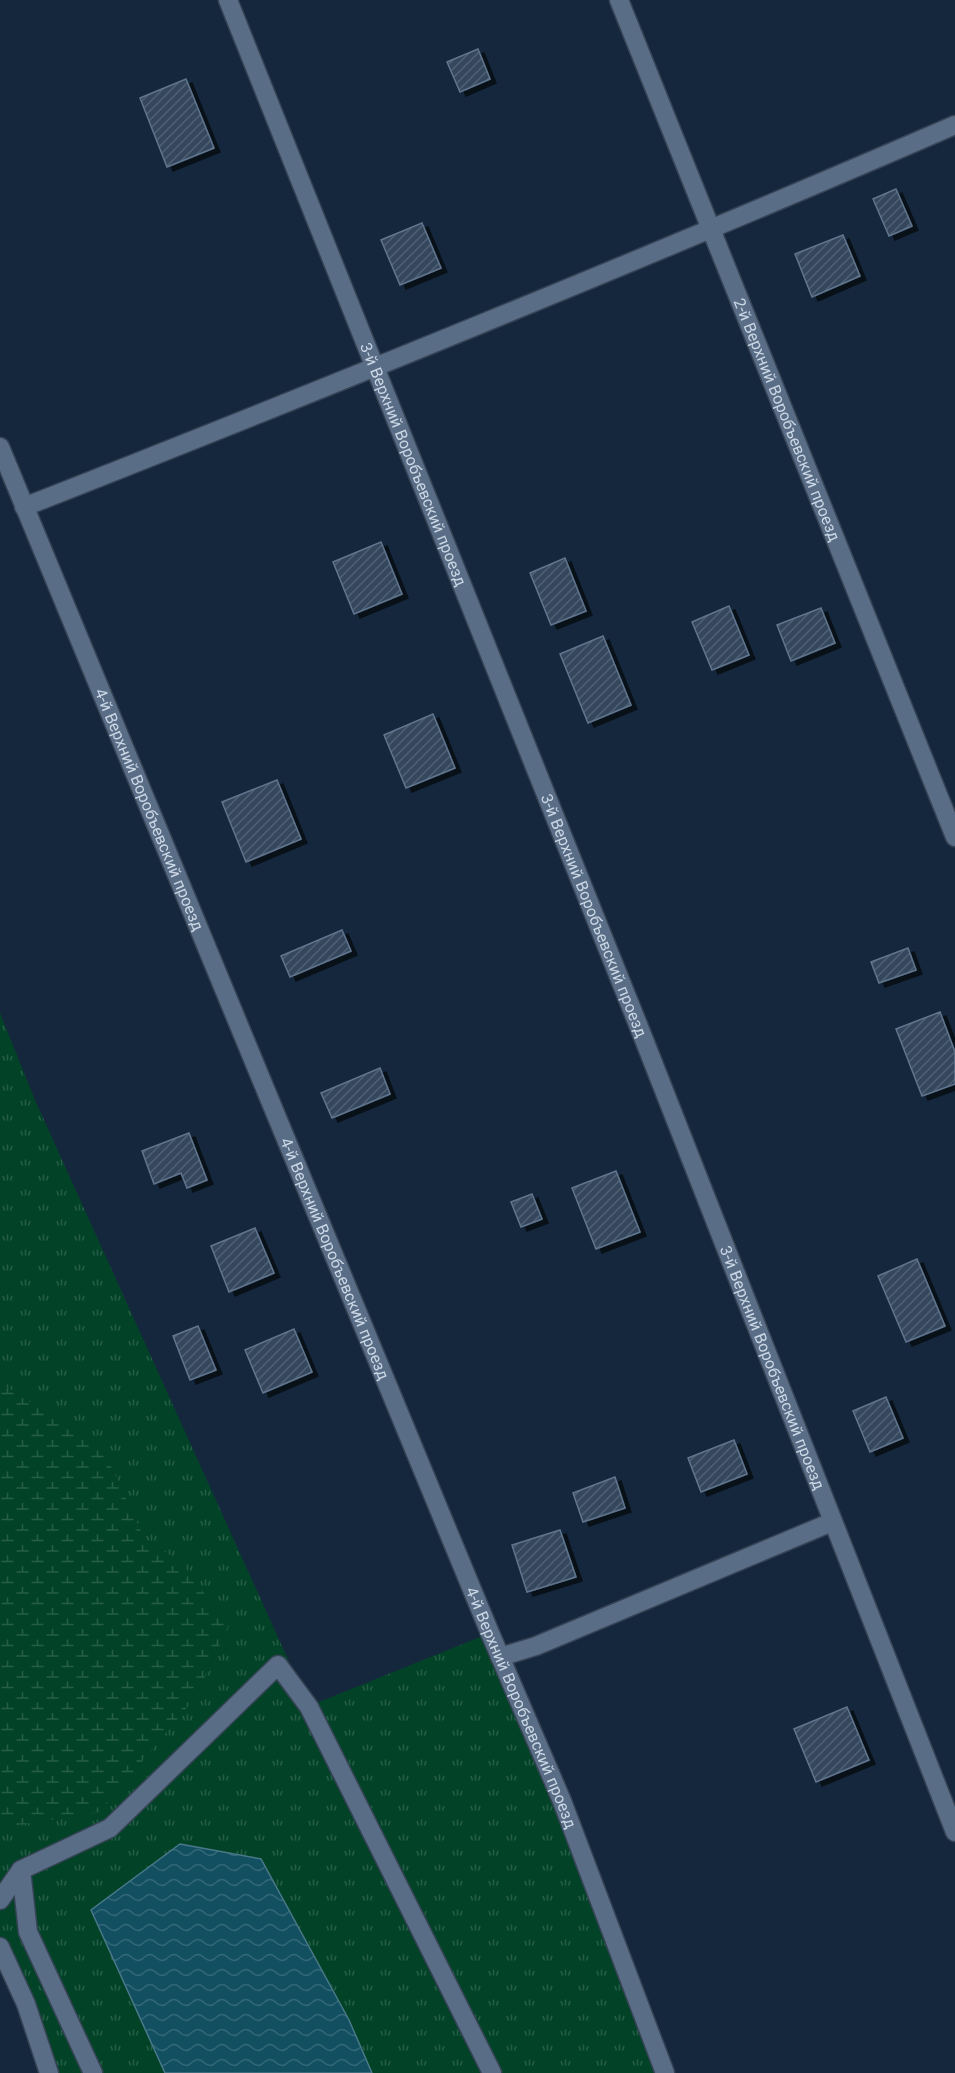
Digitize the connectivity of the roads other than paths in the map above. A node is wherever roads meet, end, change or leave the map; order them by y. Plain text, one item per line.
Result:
1 (228, 0) edge
2 (619, 0) edge
3 (955, 125) edge
4 (713, 230) junction
5 (374, 369) junction
6 (0, 447) edge
7 (24, 507) junction
8 (955, 837) edge
9 (832, 1522) junction
10 (500, 1657) junction
11 (955, 1832) edge
12 (21, 1870) junction
13 (0, 1900) edge
14 (0, 1947) edge
15 (49, 2073) edge
16 (93, 2073) edge
17 (492, 2073) edge
18 (665, 2073) edge

1 - 5 street, 3-й Верхний Воробъевский проезд
2 - 4 street, 2-й Верхний Воробъевский проезд
3 - 4 street
4 - 5 street
4 - 8 street, 2-й Верхний Воробъевский проезд
5 - 7 street
5 - 9 street, 3-й Верхний Воробъевский проезд
6 - 7 street, 4-й Верхний Воробъевский проезд
7 - 10 street, 4-й Верхний Воробъевский проезд
9 - 10 street
9 - 11 street, 3-й Верхний Воробъевский проезд
10 - 18 street, 4-й Верхний Воробъевский проезд
12 - 13 street
12 - 16 street
12 - 17 street
14 - 15 street

